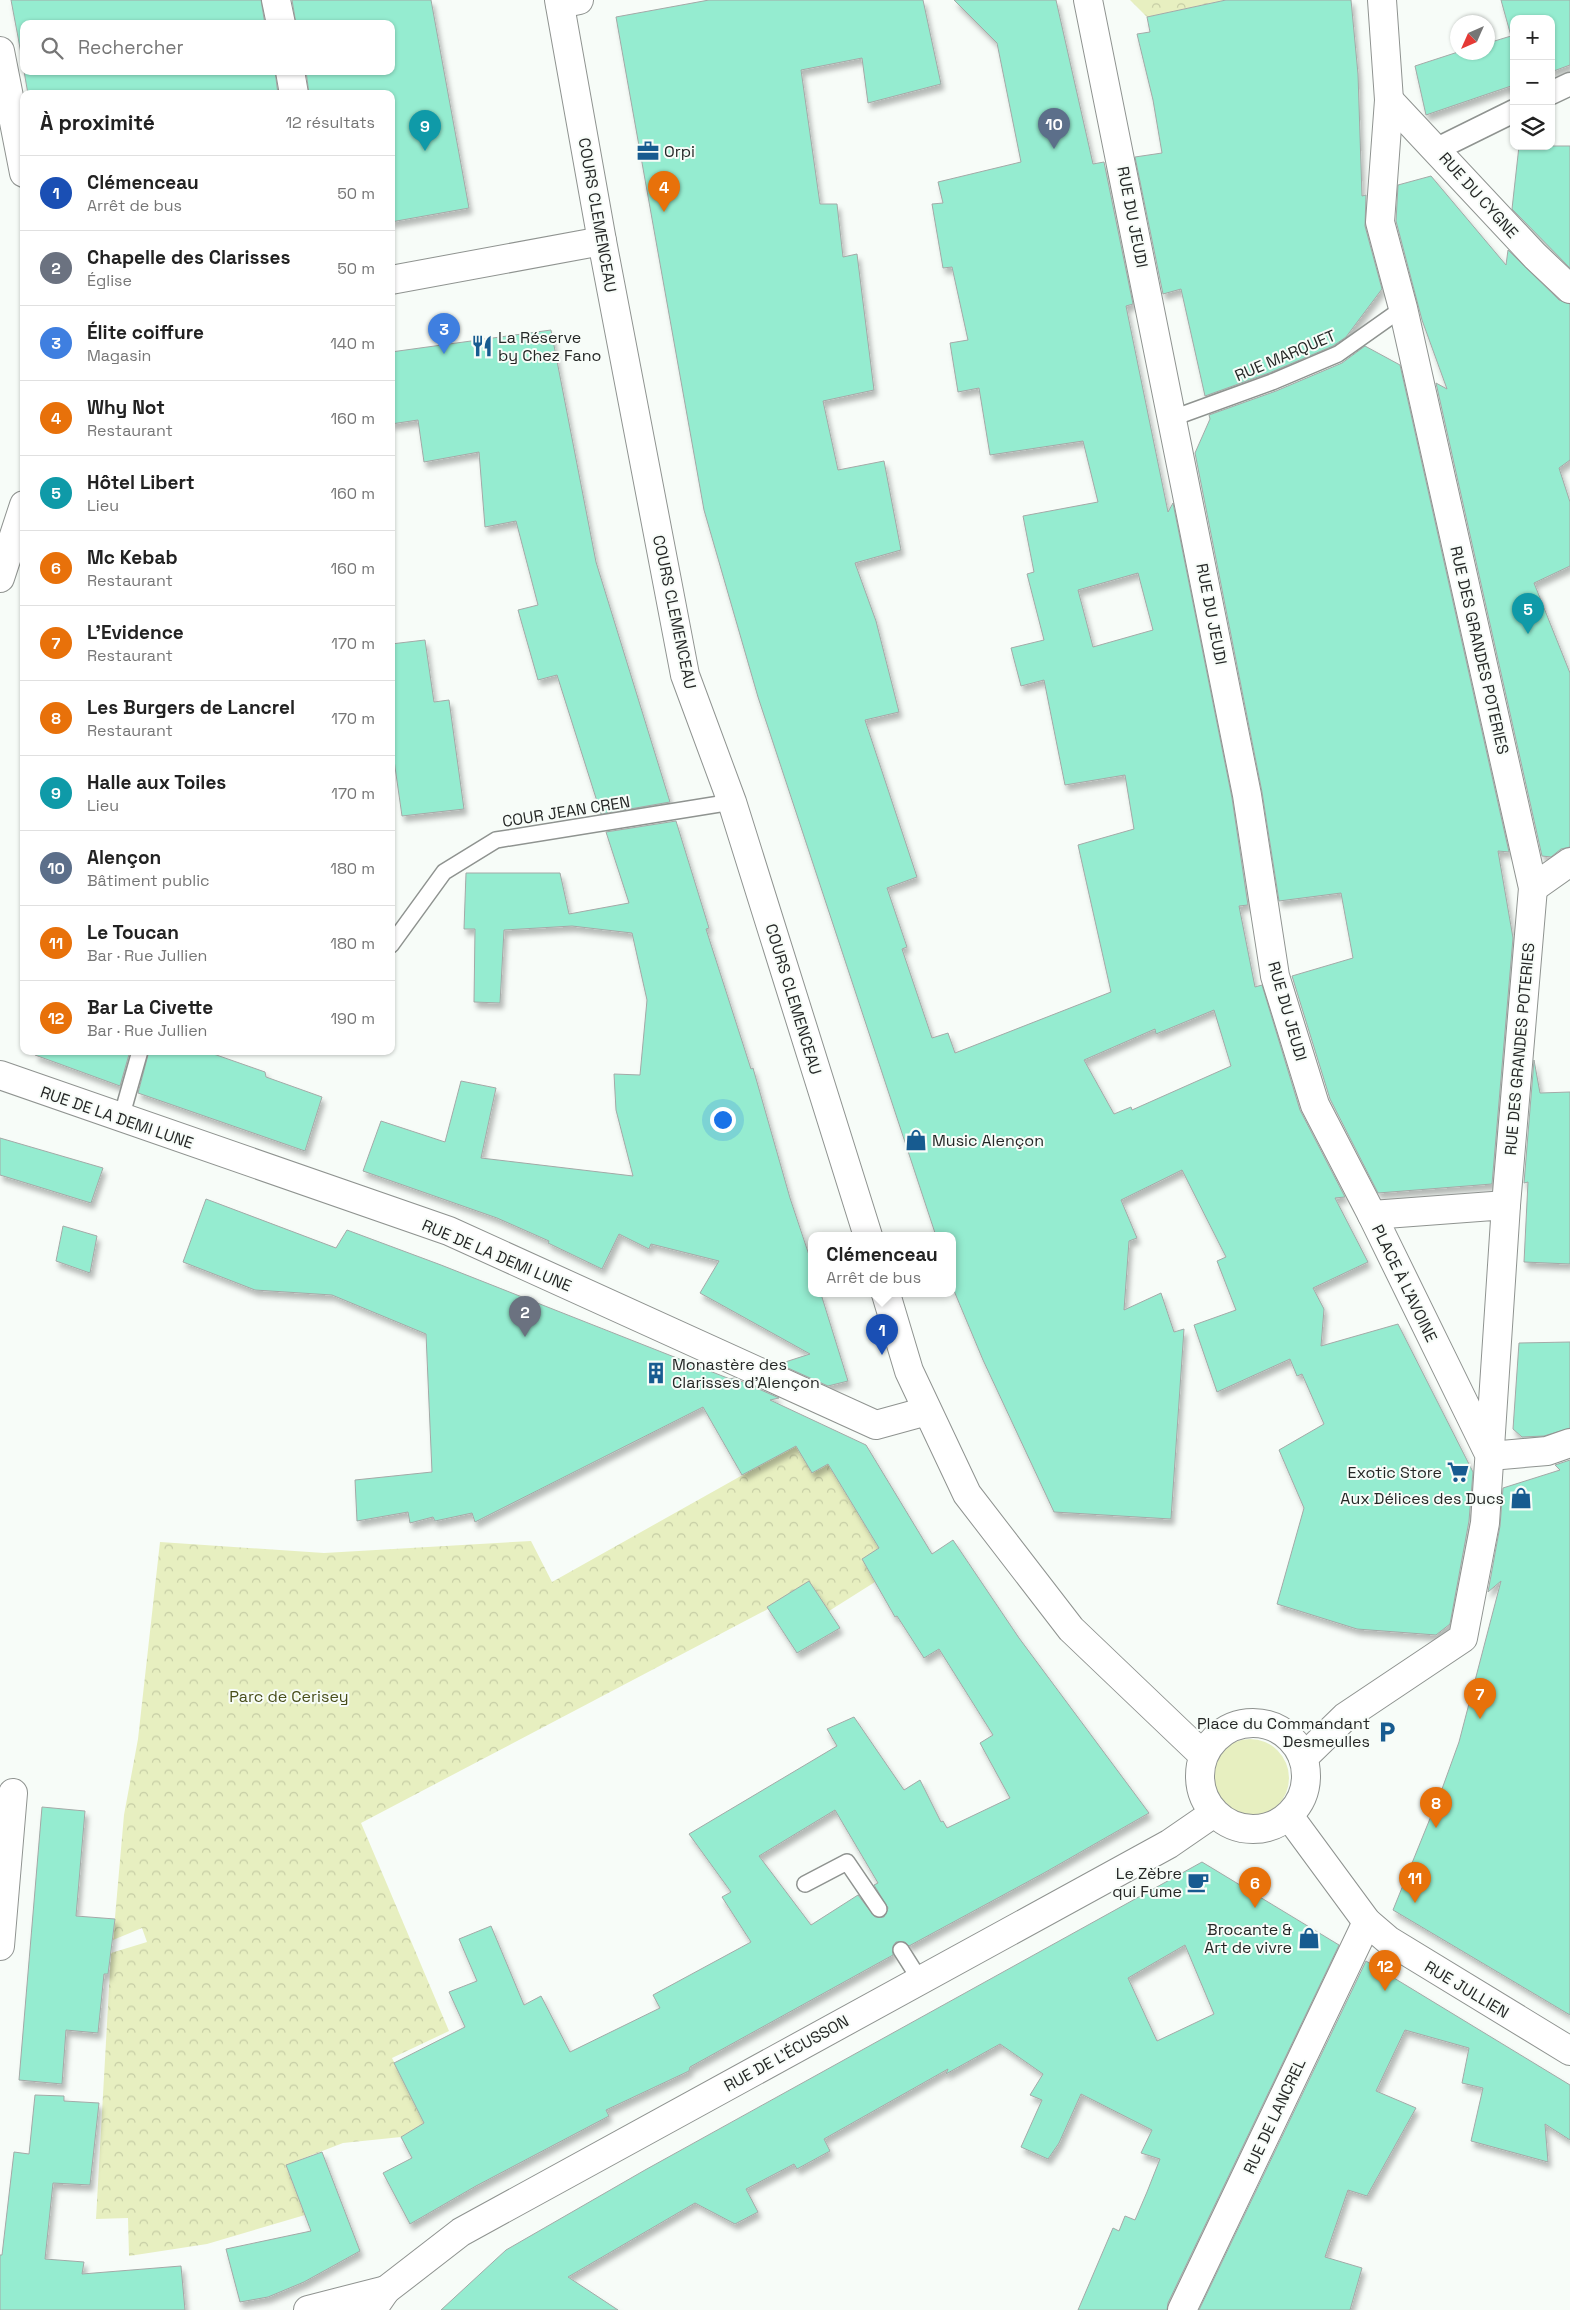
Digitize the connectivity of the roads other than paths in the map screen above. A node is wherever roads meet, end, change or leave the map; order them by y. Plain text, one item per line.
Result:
1 (276, 0) edge
2 (1088, 0) edge
3 (1382, 0) edge
4 (566, 1) edge
5 (279, 20) edge
6 (0, 51) edge
7 (291, 75) edge
8 (1570, 84) edge
9 (293, 90) edge
10 (1555, 91) edge
11 (1389, 100) junction
12 (1510, 113) edge
13 (1437, 149) junction
14 (20, 154) edge
15 (602, 241) junction
16 (395, 279) edge
17 (1570, 289) edge
18 (1403, 308) junction
19 (1173, 418) junction
20 (20, 517) edge
21 (0, 578) edge
22 (732, 802) junction
23 (1570, 862) edge
24 (1533, 888) junction
25 (395, 939) edge
26 (139, 1055) edge
27 (0, 1075) edge
28 (121, 1118) junction
29 (1506, 1205) junction
30 (1372, 1215) junction
31 (867, 1232) edge
32 (887, 1297) edge
33 (927, 1411) junction
34 (1570, 1443) edge
35 (1490, 1456) junction
36 (1204, 1755) junction
37 (1303, 1758) junction
38 (13, 1793) dead end
39 (1214, 1813) junction
40 (1289, 1816) junction
41 (805, 1884) dead end
42 (879, 1909) dead end
43 (1367, 1922) junction
44 (0, 1946) edge
45 (901, 1950) dead end
46 (920, 1980) junction
47 (1570, 2051) edge
48 (379, 2300) edge
49 (308, 2310) edge
50 (1182, 2310) edge

1 - 5 street
2 - 19 street, RUE DU JEUDI
3 - 11 street, RUE DES GRANDES POTERIES
4 - 15 street, COURS CLEMENCEAU
6 - 14 street
7 - 9 street
8 - 10 street
11 - 13 street, RUE DU CYGNE
11 - 18 street, RUE DES GRANDES POTERIES
12 - 13 street
13 - 17 street, RUE DU CYGNE
15 - 16 street
15 - 22 street, COURS CLEMENCEAU
18 - 19 lane, RUE MARQUET
18 - 24 street, RUE DES GRANDES POTERIES
19 - 30 street, RUE DU JEUDI
20 - 21 street
22 - 25 lane, COUR JEAN CREN
22 - 31 street, COURS CLEMENCEAU
23 - 24 street
24 - 29 street, RUE DES GRANDES POTERIES
26 - 28 lane
27 - 28 street, RUE DE LA DEMI LUNE
28 - 33 street, RUE DE LA DEMI LUNE
29 - 30 street, PLACE À L'AVOINE
29 - 35 street
30 - 35 street, PLACE À L'AVOINE
32 - 33 street
33 - 36 street
34 - 35 street
35 - 37 street
36 - 37 street
36 - 39 street
37 - 40 street
38 - 44 street
39 - 40 street
39 - 46 street, RUE DE L'ÉCUSSON
40 - 43 street, RUE JULLIEN
41 - 42 lane
43 - 47 street, RUE JULLIEN
43 - 50 street, RUE DE LANCREL
45 - 46 lane
46 - 48 street, RUE DE L'ÉCUSSON
48 - 49 street

